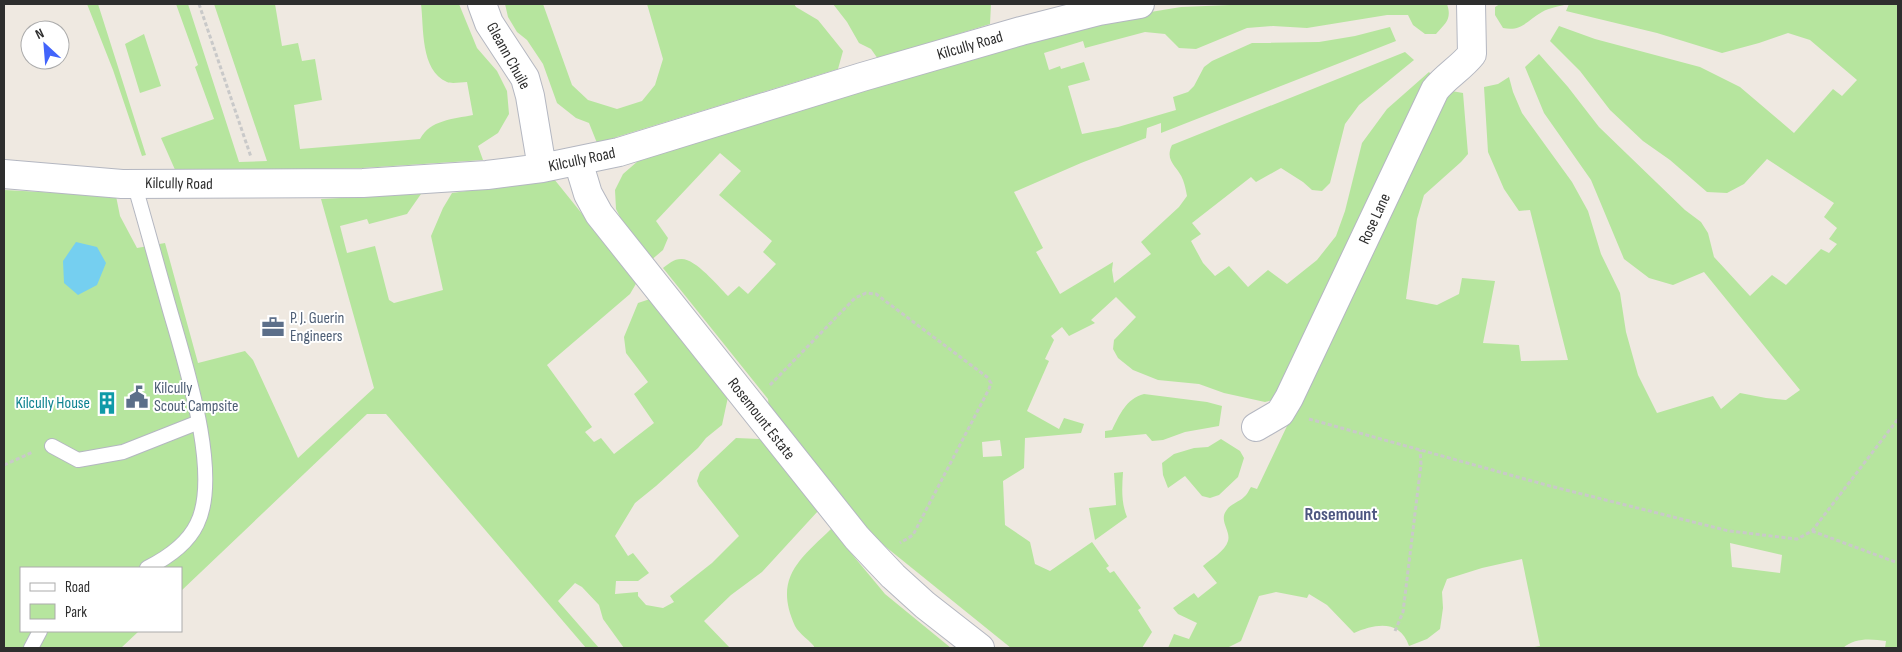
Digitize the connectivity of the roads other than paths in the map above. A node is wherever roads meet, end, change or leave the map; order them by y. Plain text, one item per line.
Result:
1 (482, 4) edge
2 (1140, 4) edge
3 (1471, 4) edge
4 (578, 161) junction
5 (542, 168) junction
6 (4, 174) edge
7 (134, 183) junction
8 (199, 422) junction
9 (1256, 427) dead end
10 (52, 446) road end
11 (148, 567) edge
12 (39, 632) edge
13 (31, 648) edge
14 (980, 648) edge

1 - 5 street, Gleann Chuile
2 - 4 street, Kilcully Road
3 - 9 street, Rose Lane
4 - 5 street, Kilcully Road
4 - 14 street, Rosemount Estate
5 - 7 street, Kilcully Road
6 - 7 street, Kilcully Road
7 - 8 lane
8 - 10 lane
8 - 11 lane
12 - 13 lane

